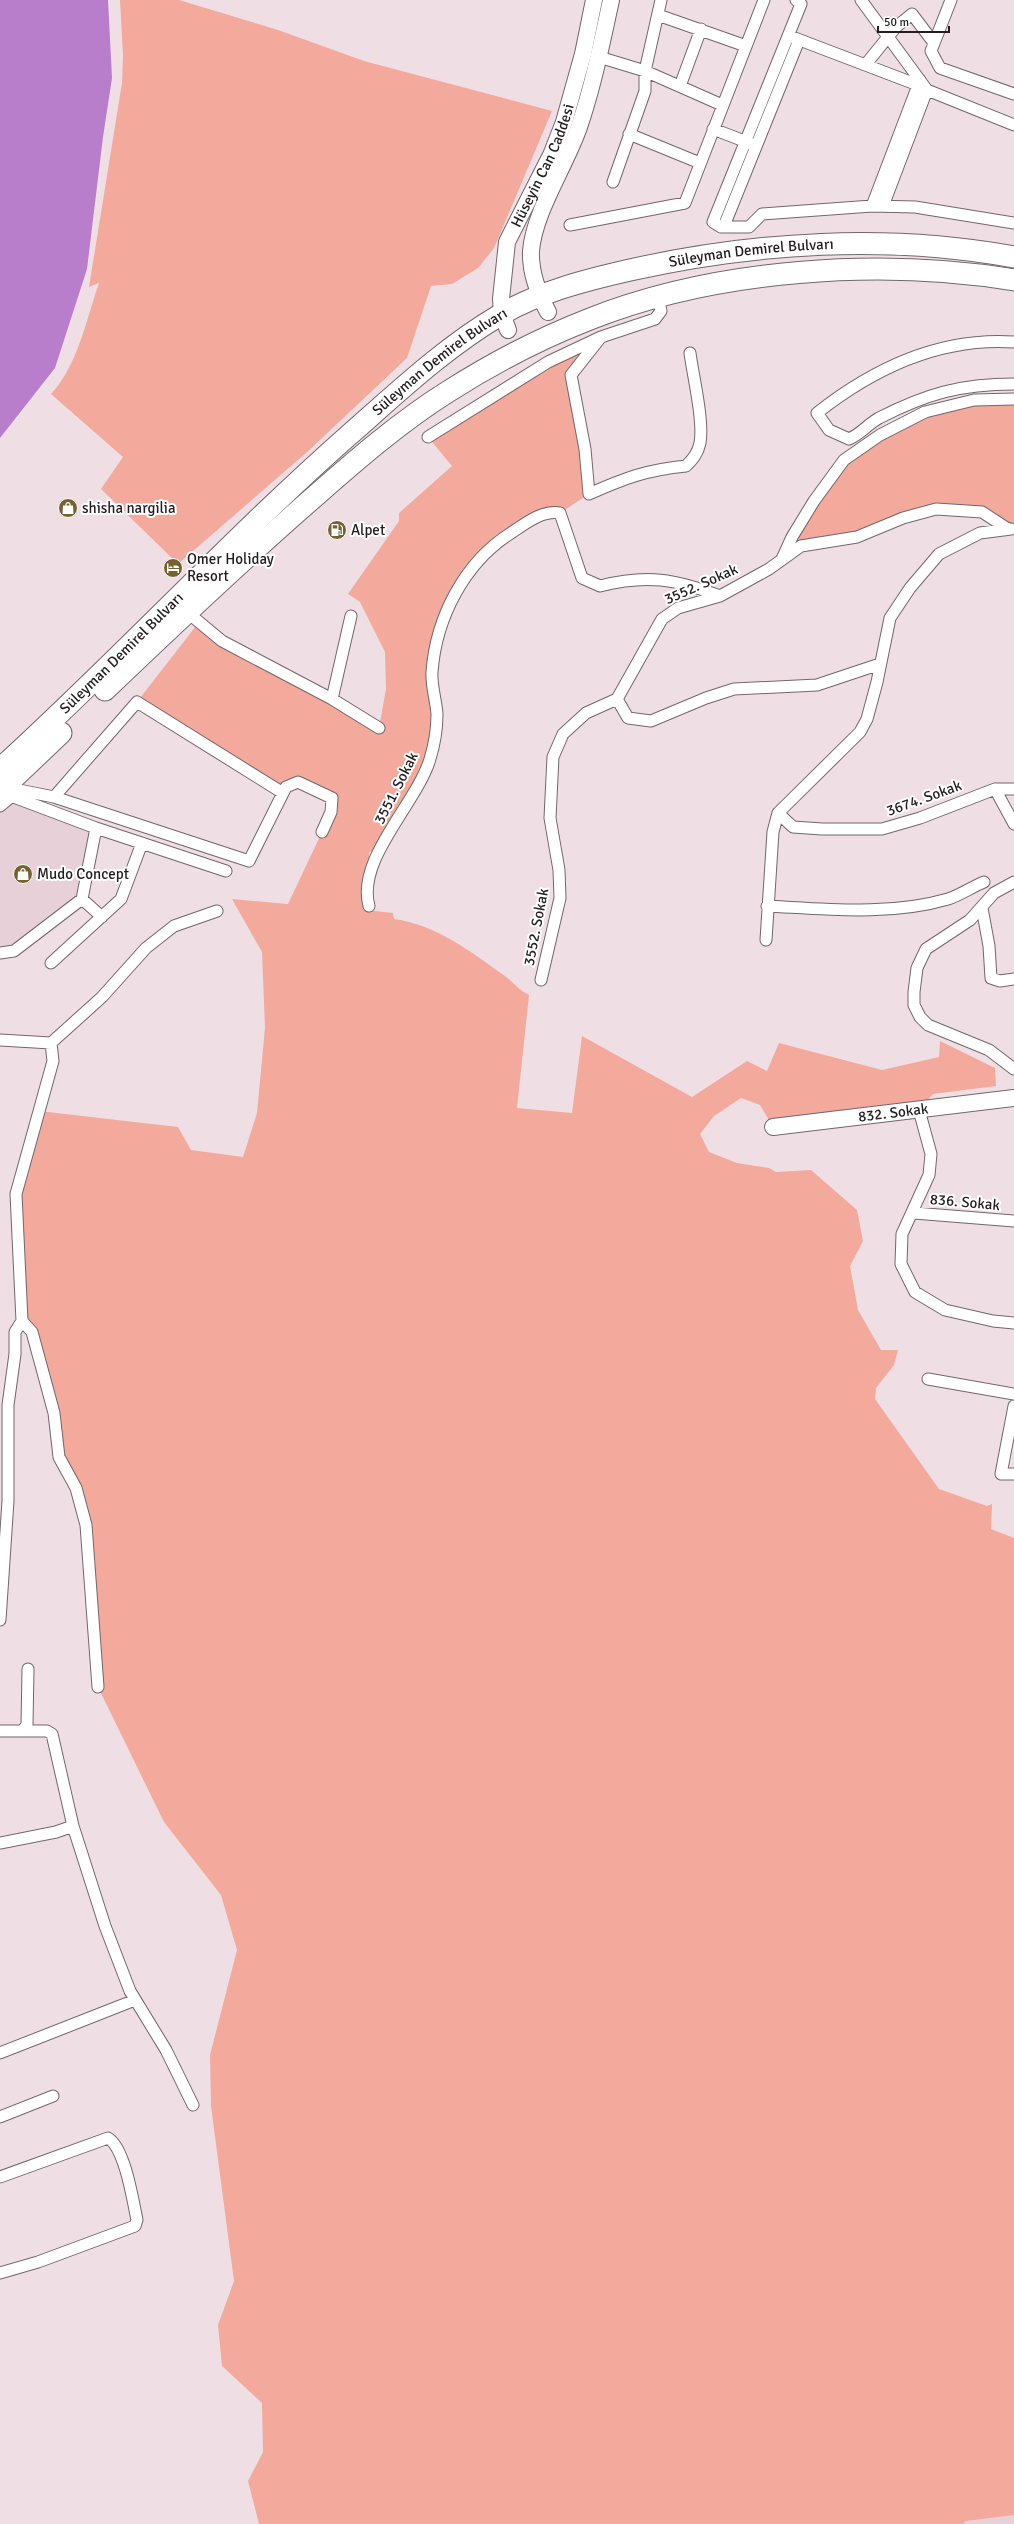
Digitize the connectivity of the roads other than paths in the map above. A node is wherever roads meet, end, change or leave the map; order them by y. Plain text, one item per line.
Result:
1 (591, 0) edge
2 (611, 0) edge
3 (661, 0) edge
4 (764, 0) edge
5 (796, 0) edge
6 (861, 0) edge
7 (951, 0) edge
8 (658, 15) junction
9 (701, 29) junction
10 (788, 36) junction
11 (888, 37) junction
12 (799, 40) junction
13 (934, 43) junction
14 (746, 46) junction
15 (599, 57) junction
16 (866, 64) junction
17 (645, 71) junction
18 (922, 85) junction
19 (680, 86) junction
20 (1014, 94) edge
21 (722, 105) junction
22 (1014, 125) edge
23 (713, 129) junction
24 (629, 134) junction
25 (745, 142) junction
26 (756, 146) junction
27 (700, 163) junction
28 (613, 182) dead end
29 (877, 206) junction
30 (1014, 222) edge
31 (570, 226) dead end
32 (724, 226) junction
33 (1014, 257) edge
34 (1014, 280) edge
35 (658, 297) junction
36 (537, 304) junction
37 (505, 322) junction
38 (601, 337) junction
39 (540, 342) junction
40 (1014, 342) edge
41 (690, 353) dead end
42 (1014, 384) edge
43 (1014, 399) edge
44 (428, 437) dead end
45 (991, 518) junction
46 (1011, 529) edge
47 (989, 532) junction
48 (782, 560) junction
49 (720, 596) junction
50 (186, 612) junction
51 (350, 616) dead end
52 (880, 664) junction
53 (332, 699) junction
54 (617, 699) junction
55 (379, 728) dead end
56 (0, 769) edge
57 (995, 789) junction
58 (1014, 789) edge
59 (283, 793) junction
60 (5, 794) edge
61 (54, 797) junction
62 (0, 806) edge
63 (778, 814) junction
64 (1014, 824) edge
65 (96, 828) junction
66 (322, 832) dead end
67 (142, 843) junction
68 (226, 871) dead end
69 (984, 882) dead end
70 (1014, 882) edge
71 (82, 900) junction
72 (368, 906) dead end
73 (766, 906) junction
74 (982, 908) junction
75 (217, 911) dead end
76 (102, 917) junction
77 (766, 940) dead end
78 (0, 953) edge
79 (52, 963) dead end
80 (1014, 979) edge
81 (541, 980) dead end
82 (0, 1040) edge
83 (51, 1043) junction
84 (1014, 1069) edge
85 (1014, 1098) edge
86 (919, 1110) junction
87 (773, 1127) dead end
88 (914, 1213) junction
89 (1014, 1221) edge
90 (22, 1321) junction
91 (1014, 1323) edge
92 (928, 1379) dead end
93 (1014, 1394) edge
94 (1014, 1406) edge
95 (1014, 1474) edge
96 (0, 1620) edge
97 (28, 1669) dead end
98 (98, 1687) dead end
99 (23, 1730) junction
100 (0, 1731) edge
101 (73, 1826) junction
102 (0, 1843) edge
103 (135, 2000) junction
104 (0, 2053) edge
105 (53, 2096) dead end
106 (193, 2105) dead end
107 (0, 2117) edge
108 (0, 2178) edge
109 (0, 2273) edge

1 - 37 main road, Hüseyin Can Caddesi
2 - 15 main road, Hüseyin Can Caddesi
3 - 8 street
4 - 14 street
5 - 10 street
6 - 11 street
7 - 13 street
8 - 9 street
8 - 17 street
9 - 14 street
9 - 19 street
10 - 12 street
10 - 25 street
11 - 13 street
11 - 16 street
11 - 18 street
12 - 16 street
12 - 26 street
13 - 20 street
14 - 21 street
15 - 17 street
15 - 36 main road, Hüseyin Can Caddesi
16 - 18 street
17 - 19 street
17 - 24 street
18 - 22 street
18 - 29 street
19 - 21 street
21 - 23 street
23 - 25 street
23 - 27 street
24 - 27 street
24 - 28 street
25 - 26 street
25 - 32 street
26 - 32 street
27 - 31 street
29 - 30 street
29 - 32 street
33 - 36 highway, Süleyman Demirel Bulvarı
34 - 35 highway, Süleyman Demirel Bulvarı
35 - 38 street
35 - 39 highway, Süleyman Demirel Bulvarı
36 - 37 highway, Süleyman Demirel Bulvarı
36 - 39 main road, Hüseyin Can Caddesi
37 - 39 main road
37 - 56 highway, Süleyman Demirel Bulvarı
38 - 41 street
38 - 44 street
39 - 50 highway, Süleyman Demirel Bulvarı
40 - 42 street
43 - 48 street
45 - 46 street, 3552. Sokak
45 - 47 street
45 - 48 street, 3552. Sokak
46 - 47 street
47 - 52 street
48 - 49 street, 3552. Sokak
49 - 54 street, 3552. Sokak
49 - 72 street, 3551. Sokak
50 - 53 street
50 - 60 highway, Süleyman Demirel Bulvarı
51 - 53 street
52 - 54 street
52 - 63 street
53 - 55 street
54 - 81 street, 3552. Sokak
57 - 58 street
57 - 63 street, 3674. Sokak
57 - 64 street
59 - 61 street
59 - 61 street
59 - 66 street
60 - 61 street
60 - 62 street
60 - 65 street
63 - 73 street
65 - 67 street
65 - 71 street
67 - 68 street
67 - 76 street
69 - 73 street
70 - 74 street
71 - 76 street
71 - 78 street
73 - 77 street
74 - 80 street
74 - 84 street
75 - 83 street
76 - 79 street
82 - 83 street
83 - 90 street
85 - 86 main road, 832. Sokak
86 - 87 main road, 832. Sokak
86 - 88 street
88 - 89 street, 836. Sokak
88 - 91 street
90 - 96 street
90 - 98 street
92 - 93 street
94 - 95 street
97 - 99 street
99 - 100 street
99 - 101 street
101 - 102 street
101 - 103 street
103 - 104 street
103 - 106 street
105 - 107 street
108 - 109 street

